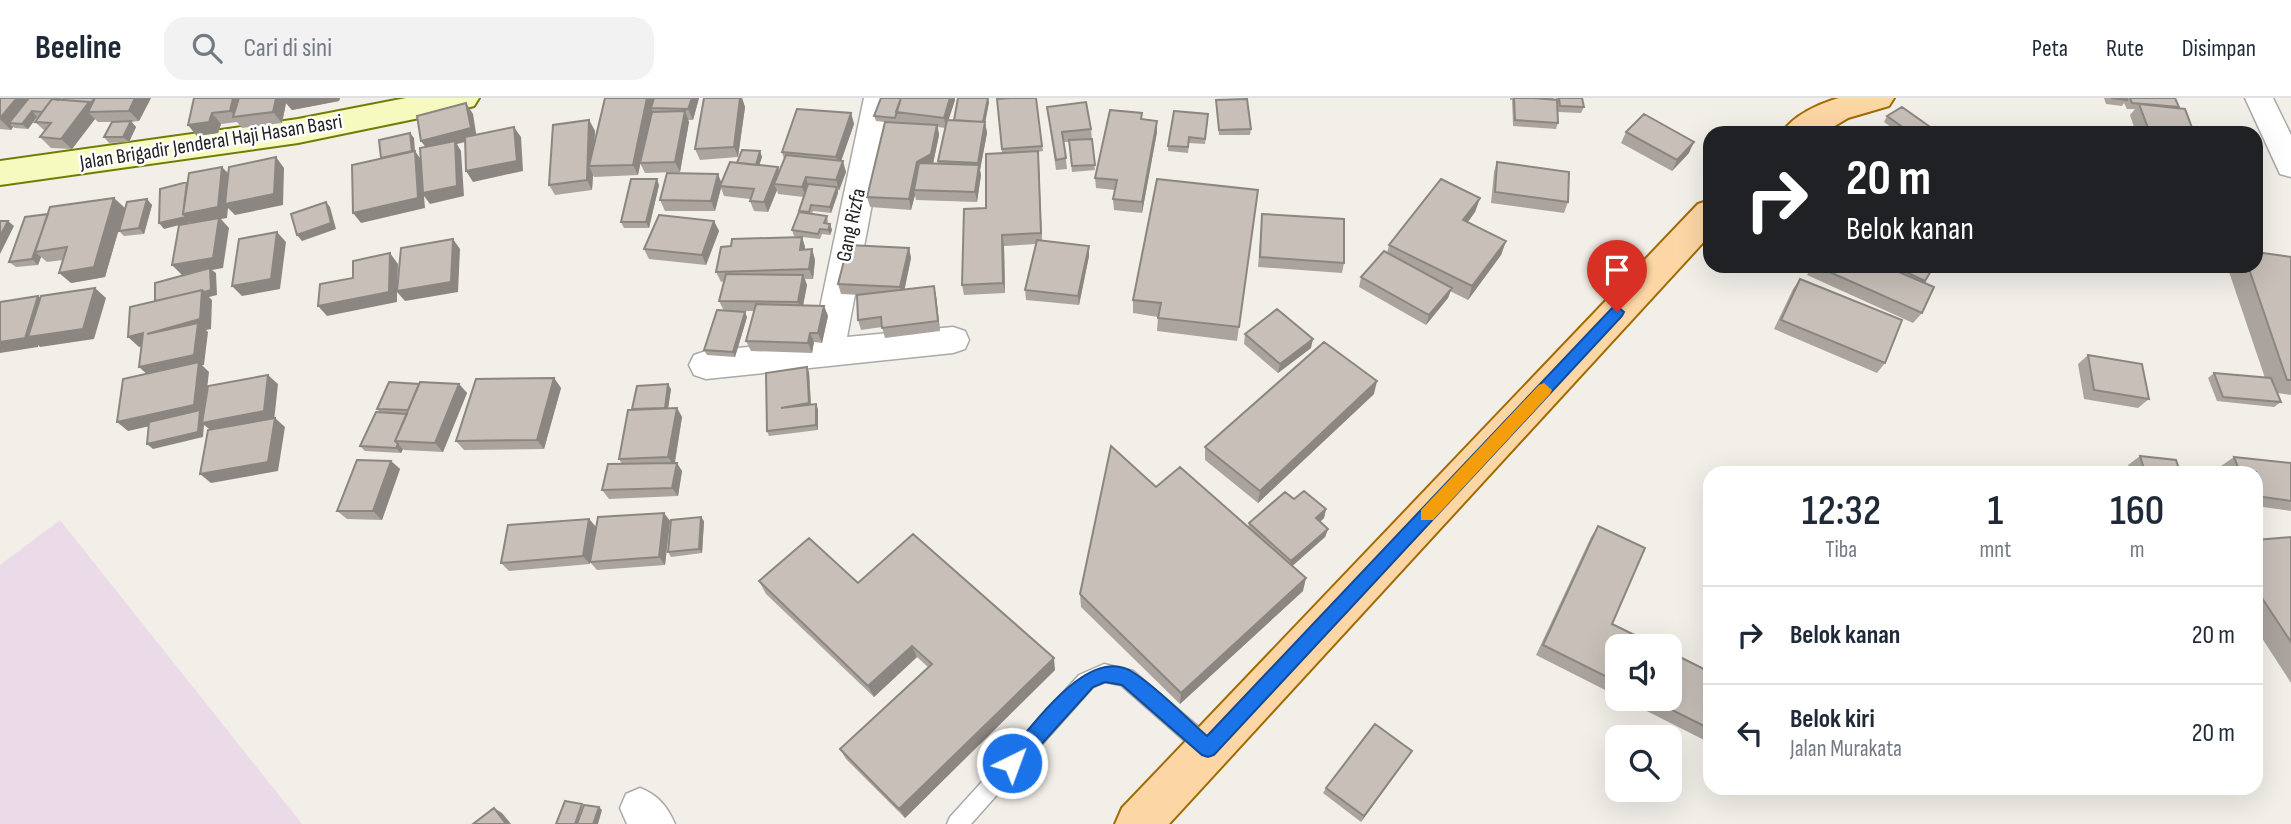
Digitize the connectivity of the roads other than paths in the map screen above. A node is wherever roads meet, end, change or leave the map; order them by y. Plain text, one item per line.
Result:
1 (463, 98) edge
2 (878, 98) edge
3 (1878, 98) edge
4 (2259, 98) edge
5 (1807, 118) edge
6 (2291, 166) edge
7 (0, 173) edge
8 (1703, 220) edge
9 (953, 340) dead end
10 (827, 353) junction
11 (706, 365) dead end
12 (1208, 748) junction
13 (957, 824) edge
14 (1138, 824) edge

1 - 7 main road, Jalan Brigadir Jenderal Haji Hasan Basri
2 - 10 street, Gang Rizfa
3 - 5 main road
4 - 6 street
8 - 12 main road
9 - 10 street
10 - 11 street
12 - 13 lane
12 - 14 main road

